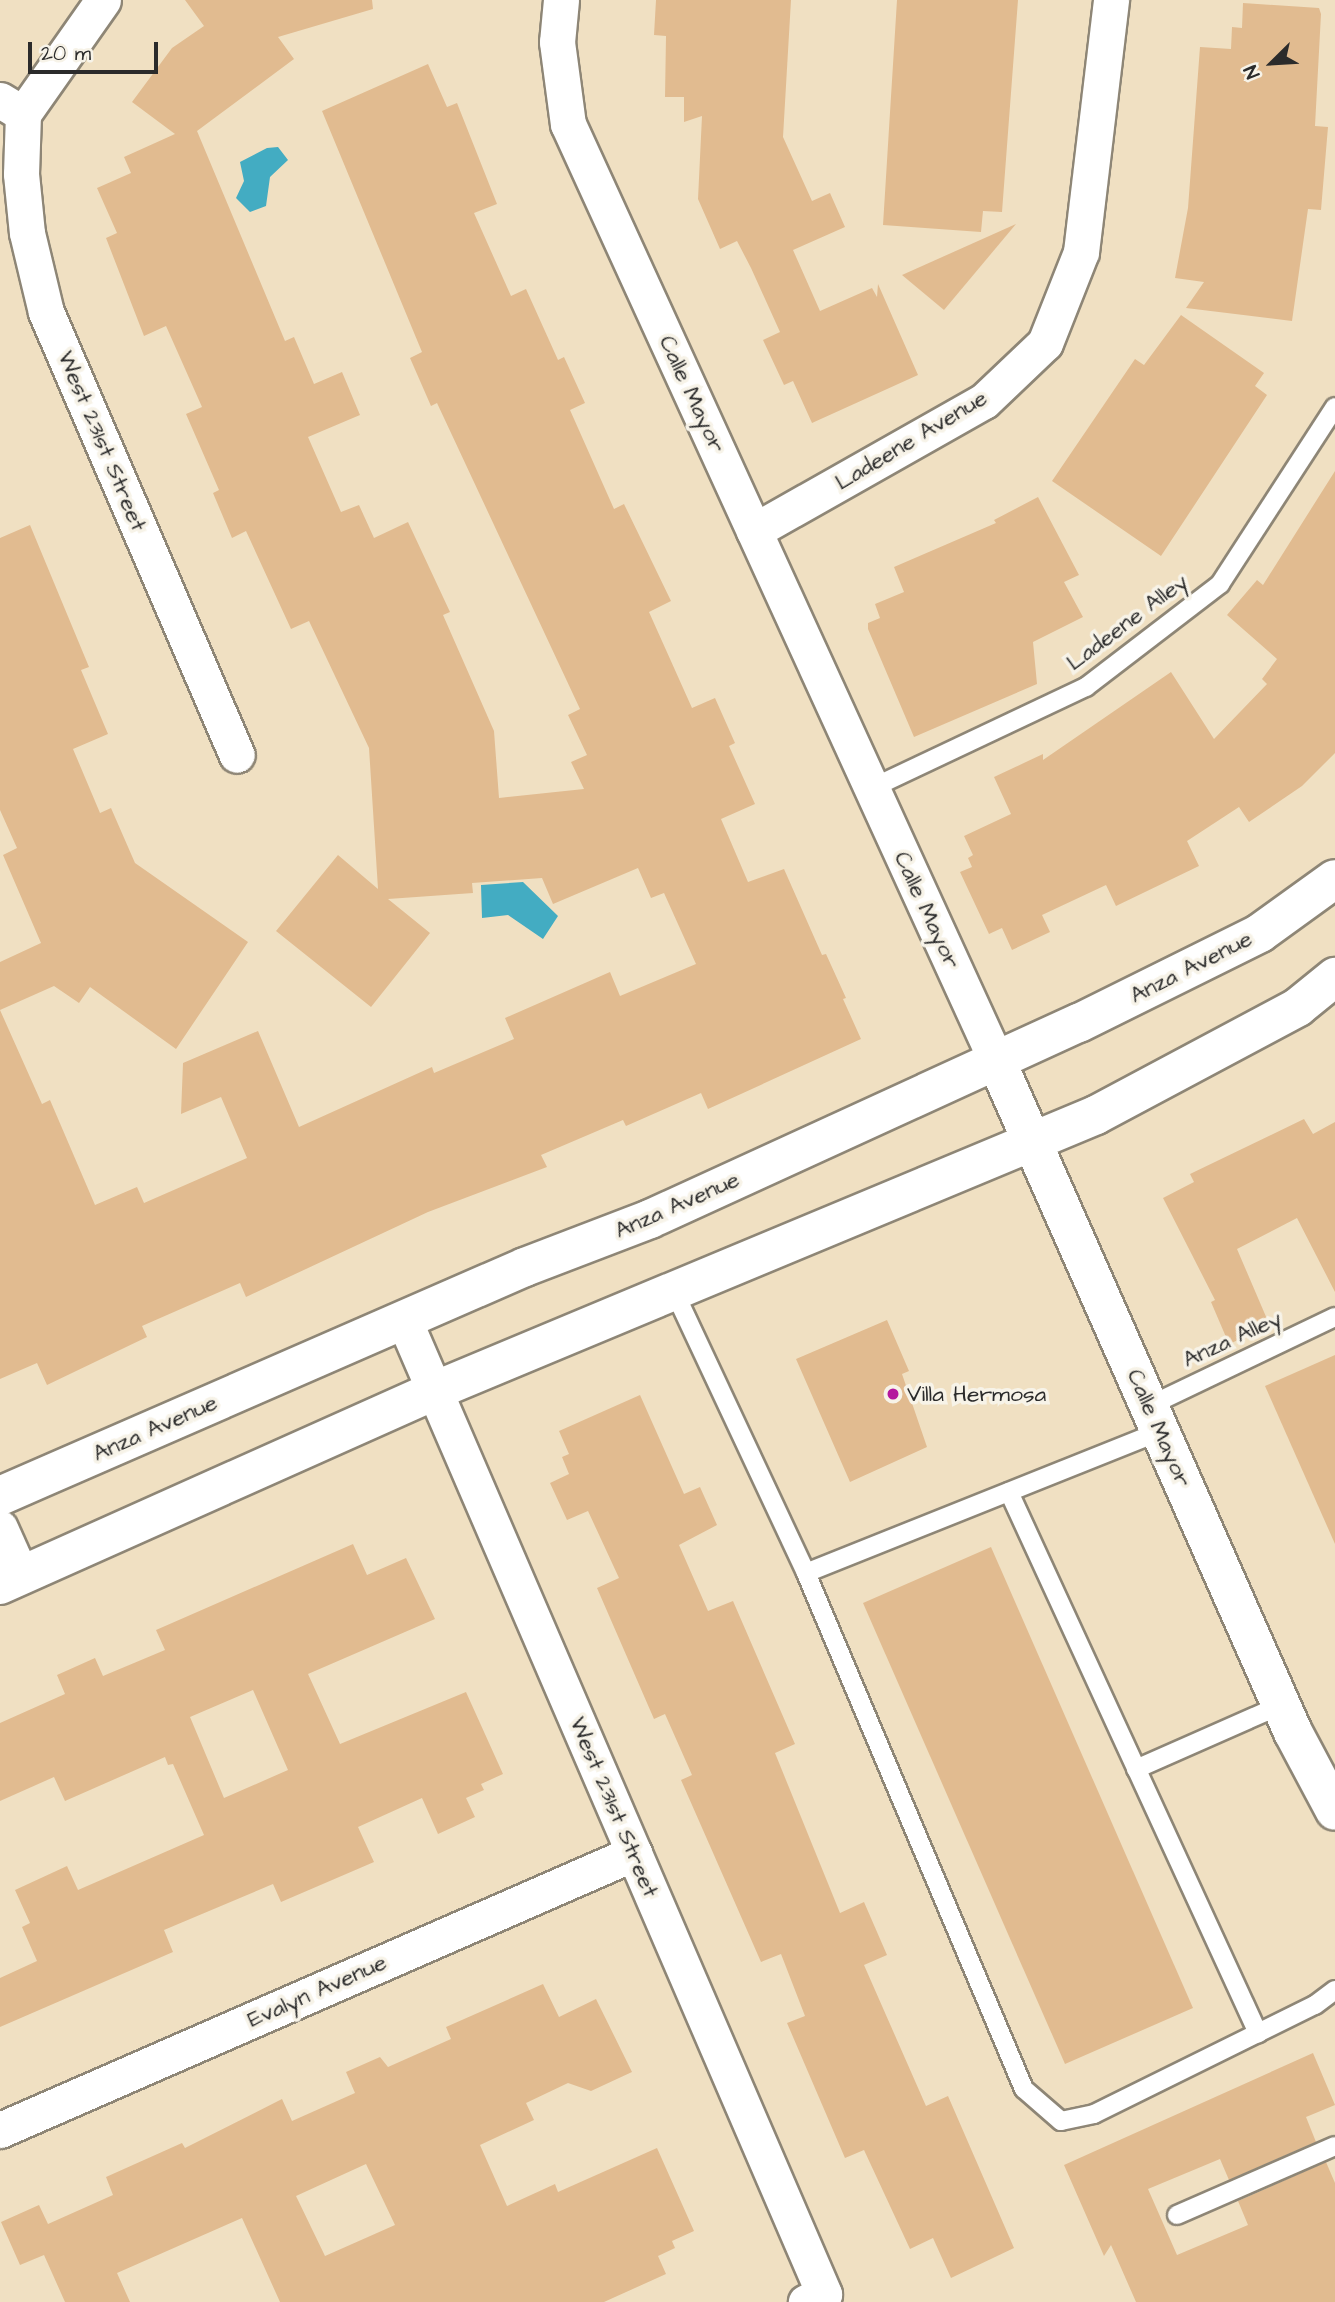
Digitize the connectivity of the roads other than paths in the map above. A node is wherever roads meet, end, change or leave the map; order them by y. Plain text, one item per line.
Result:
1 (103, 0) edge
2 (561, 0) edge
3 (1111, 0) edge
4 (11, 107) edge
5 (1335, 407) edge
6 (754, 531) junction
7 (237, 755) dead end
8 (872, 788) junction
9 (1335, 879) edge
10 (1335, 977) edge
11 (996, 1060) junction
12 (1033, 1142) junction
13 (674, 1292) junction
14 (1335, 1317) edge
15 (404, 1320) junction
16 (434, 1391) junction
17 (1155, 1418) junction
18 (1009, 1492) junction
19 (0, 1496) edge
20 (0, 1528) edge
21 (806, 1573) junction
22 (10, 1580) edge
23 (1281, 1705) junction
24 (1136, 1769) junction
25 (1335, 1811) edge
26 (634, 1853) junction
27 (1335, 1990) edge
28 (1258, 2033) junction
29 (0, 2130) edge
30 (1335, 2146) edge
31 (1177, 2216) dead end
32 (815, 2298) edge

1 - 4 street
2 - 6 street, Calle Mayor
3 - 6 street, Ladeene Avenue
4 - 7 street, West 231st Street
5 - 8 lane, Ladeene Alley
6 - 8 street, Calle Mayor
8 - 11 street, Calle Mayor
9 - 11 main road, Anza Avenue
10 - 12 main road
11 - 12 main road, Calle Mayor
11 - 15 main road, Anza Avenue
12 - 13 main road
12 - 17 main road, Calle Mayor
13 - 16 main road
13 - 21 lane
14 - 17 lane, Anza Alley
15 - 16 street, West 231st Street
15 - 19 main road, Anza Avenue
16 - 22 main road
16 - 26 street, West 231st Street
17 - 18 lane, Anza Alley
17 - 23 main road, Calle Mayor
18 - 21 lane, Anza Alley
18 - 24 lane
20 - 22 street
21 - 28 lane
23 - 24 lane
23 - 25 main road, Calle Mayor
24 - 28 lane
26 - 29 street, Evalyn Avenue
26 - 32 street, West 231st Street
27 - 28 lane
30 - 31 lane

